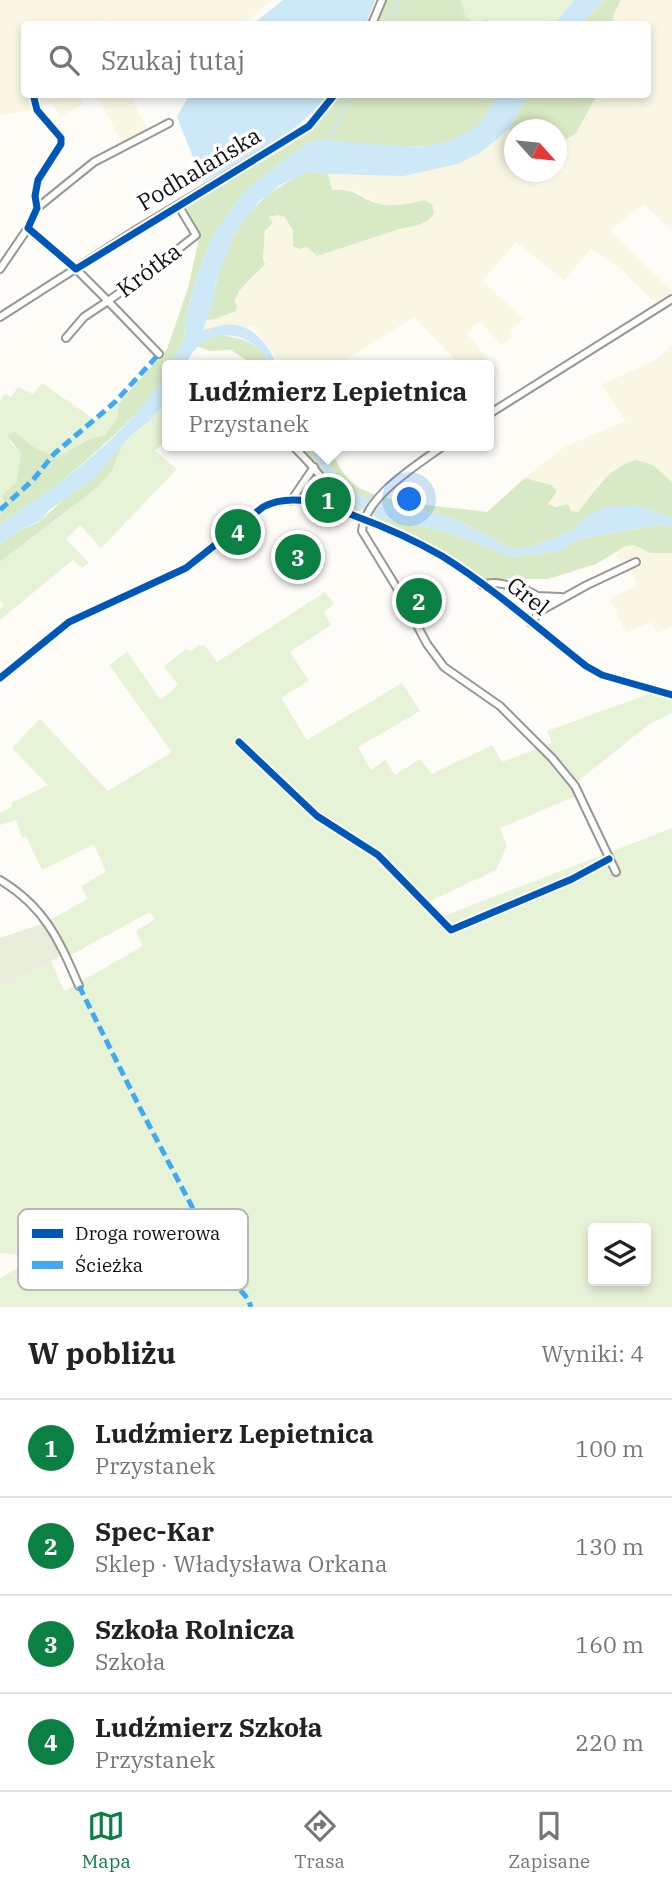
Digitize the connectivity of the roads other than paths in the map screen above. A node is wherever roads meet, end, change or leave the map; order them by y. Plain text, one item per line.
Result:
1 (382, 0) edge
2 (373, 21) edge
3 (332, 98) edge
4 (37, 110) dead end
5 (169, 123) dead end
6 (178, 205) junction
7 (37, 208) junction
8 (28, 228) junction
9 (0, 269) edge
10 (76, 269) junction
11 (672, 299) edge
12 (108, 301) junction
13 (0, 317) edge
14 (66, 338) dead end
15 (159, 354) dead end
16 (494, 411) edge
17 (298, 451) edge
18 (437, 451) edge
19 (314, 467) junction
20 (291, 501) junction
21 (337, 508) junction
22 (365, 517) junction
23 (636, 562) dead end
24 (482, 585) junction
25 (537, 596) junction
26 (563, 597) junction
27 (540, 611) junction
28 (531, 623) junction
29 (0, 678) edge
30 (672, 695) edge
31 (239, 742) dead end
32 (609, 859) junction
33 (616, 872) dead end
34 (0, 880) edge
35 (79, 986) dead end

1 - 2 street
3 - 6 street, Podhalańska
4 - 7 street
5 - 7 street
6 - 10 street, Podhalańska
6 - 12 street, Krótka
7 - 8 street
8 - 9 street
8 - 10 street, Krótka
10 - 12 street, Krótka
10 - 13 street, Podhalańska
11 - 16 street
12 - 14 street, Krótka
12 - 15 street
17 - 19 street
18 - 22 street
19 - 20 street
19 - 21 street
20 - 21 street, Grel
20 - 29 street
21 - 22 street, Grel
22 - 24 street, Grel
22 - 32 street
23 - 26 street
24 - 25 street
24 - 28 street, Grel
25 - 26 street
25 - 27 street
26 - 27 street
27 - 28 street
28 - 30 street, Grel
31 - 32 street
32 - 33 street
34 - 35 street

